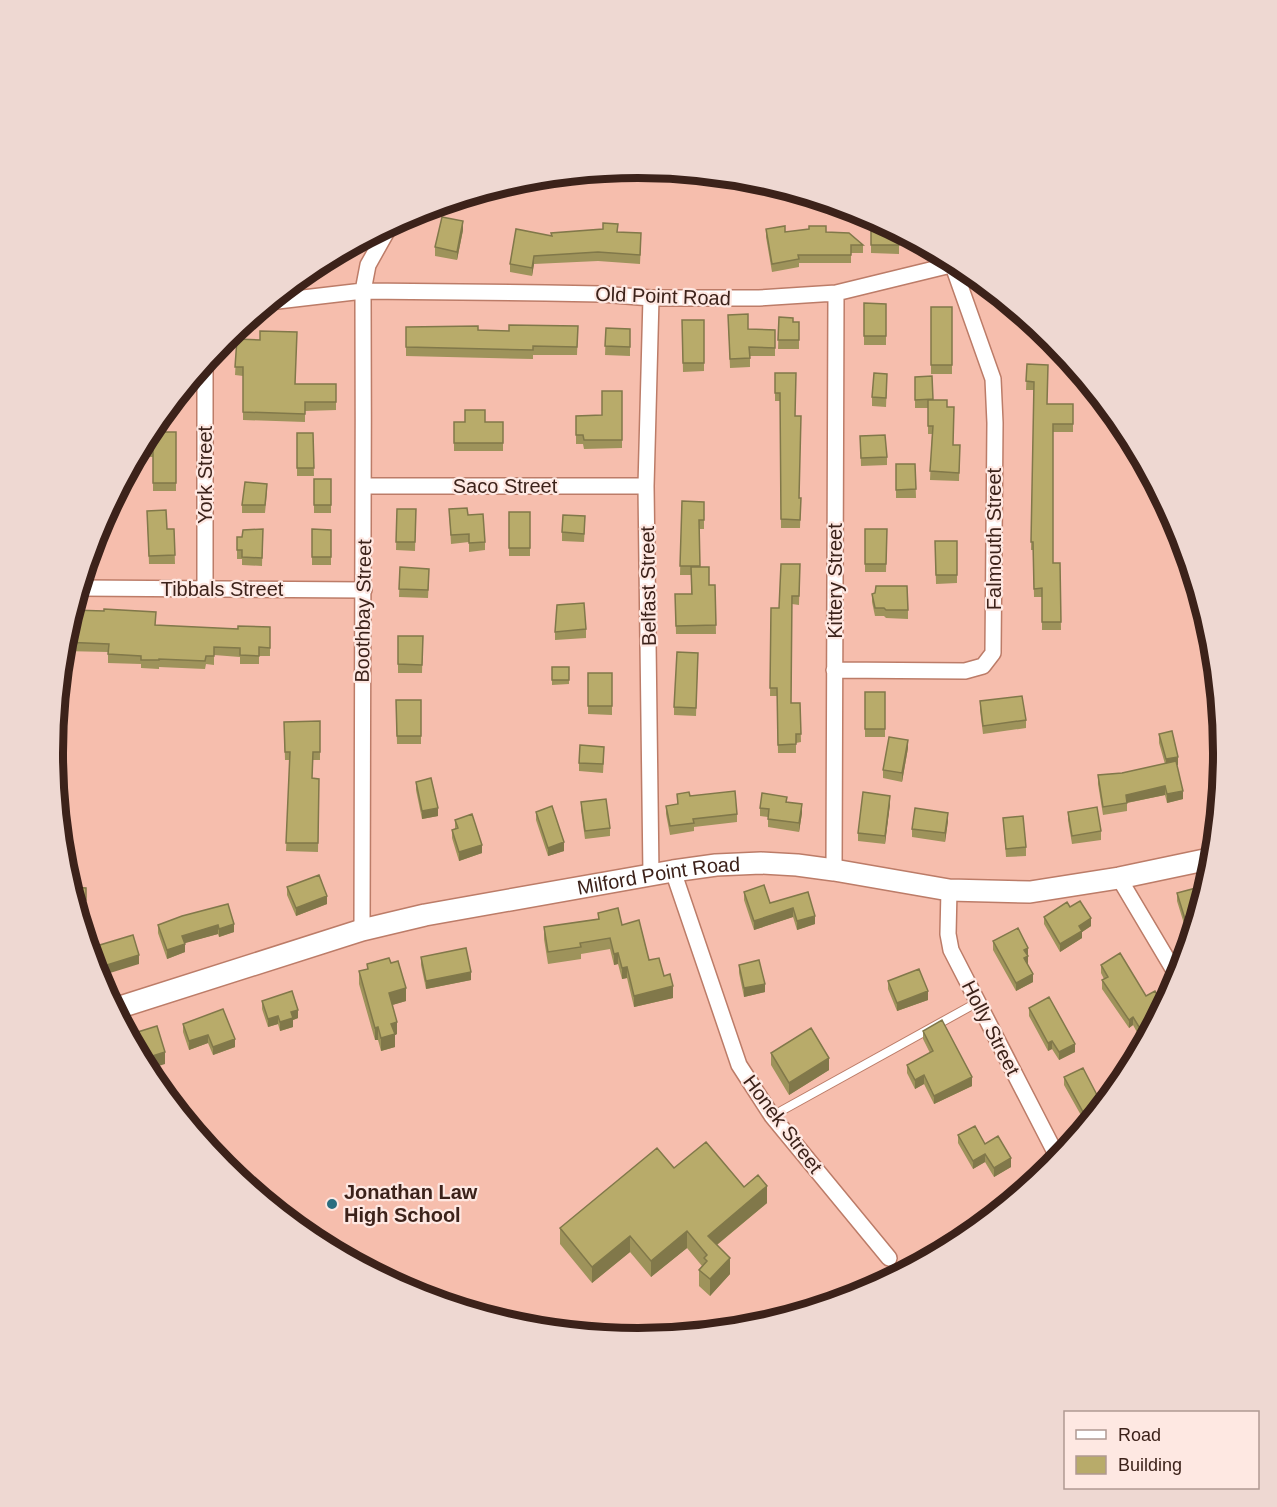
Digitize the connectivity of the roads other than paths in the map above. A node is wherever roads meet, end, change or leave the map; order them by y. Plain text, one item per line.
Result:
1 (384, 237) edge
2 (946, 267) edge
3 (960, 276) edge
4 (363, 291) junction
5 (836, 293) junction
6 (651, 298) junction
7 (284, 300) edge
8 (206, 374) edge
9 (364, 486) junction
10 (646, 486) junction
11 (88, 588) edge
12 (205, 589) junction
13 (364, 590) junction
14 (834, 670) junction
15 (1204, 860) edge
16 (834, 870) junction
17 (673, 871) junction
18 (651, 875) junction
19 (1119, 878) junction
20 (949, 890) junction
21 (362, 930) junction
22 (1172, 968) edge
23 (978, 1002) junction
24 (121, 1007) edge
25 (772, 1116) junction
26 (1054, 1151) edge
27 (889, 1258) dead end

1 - 4 street, Boothbay Street
2 - 5 street, Old Point Road
3 - 14 street, Falmouth Street
4 - 6 street, Old Point Road
4 - 7 street, Old Point Road
4 - 9 street, Boothbay Street
5 - 6 street, Old Point Road
5 - 14 street, Kittery Street
6 - 10 street, Belfast Street
8 - 12 street, York Street
9 - 10 street, Saco Street
9 - 13 street, Boothbay Street
10 - 18 street, Belfast Street
11 - 12 street, Tibbals Street
12 - 13 street, Tibbals Street
13 - 21 street, Boothbay Street
14 - 16 street, Kittery Street
15 - 19 main road, Milford Point Road
16 - 17 main road, Milford Point Road
16 - 20 main road, Milford Point Road
17 - 18 main road, Milford Point Road
17 - 25 street, Honek Street
18 - 21 main road, Milford Point Road
19 - 20 main road, Milford Point Road
19 - 22 street
20 - 23 street, Holly Street
21 - 24 main road, Milford Point Road
23 - 25 lane
23 - 26 street, Holly Street
25 - 27 street, Honek Street

